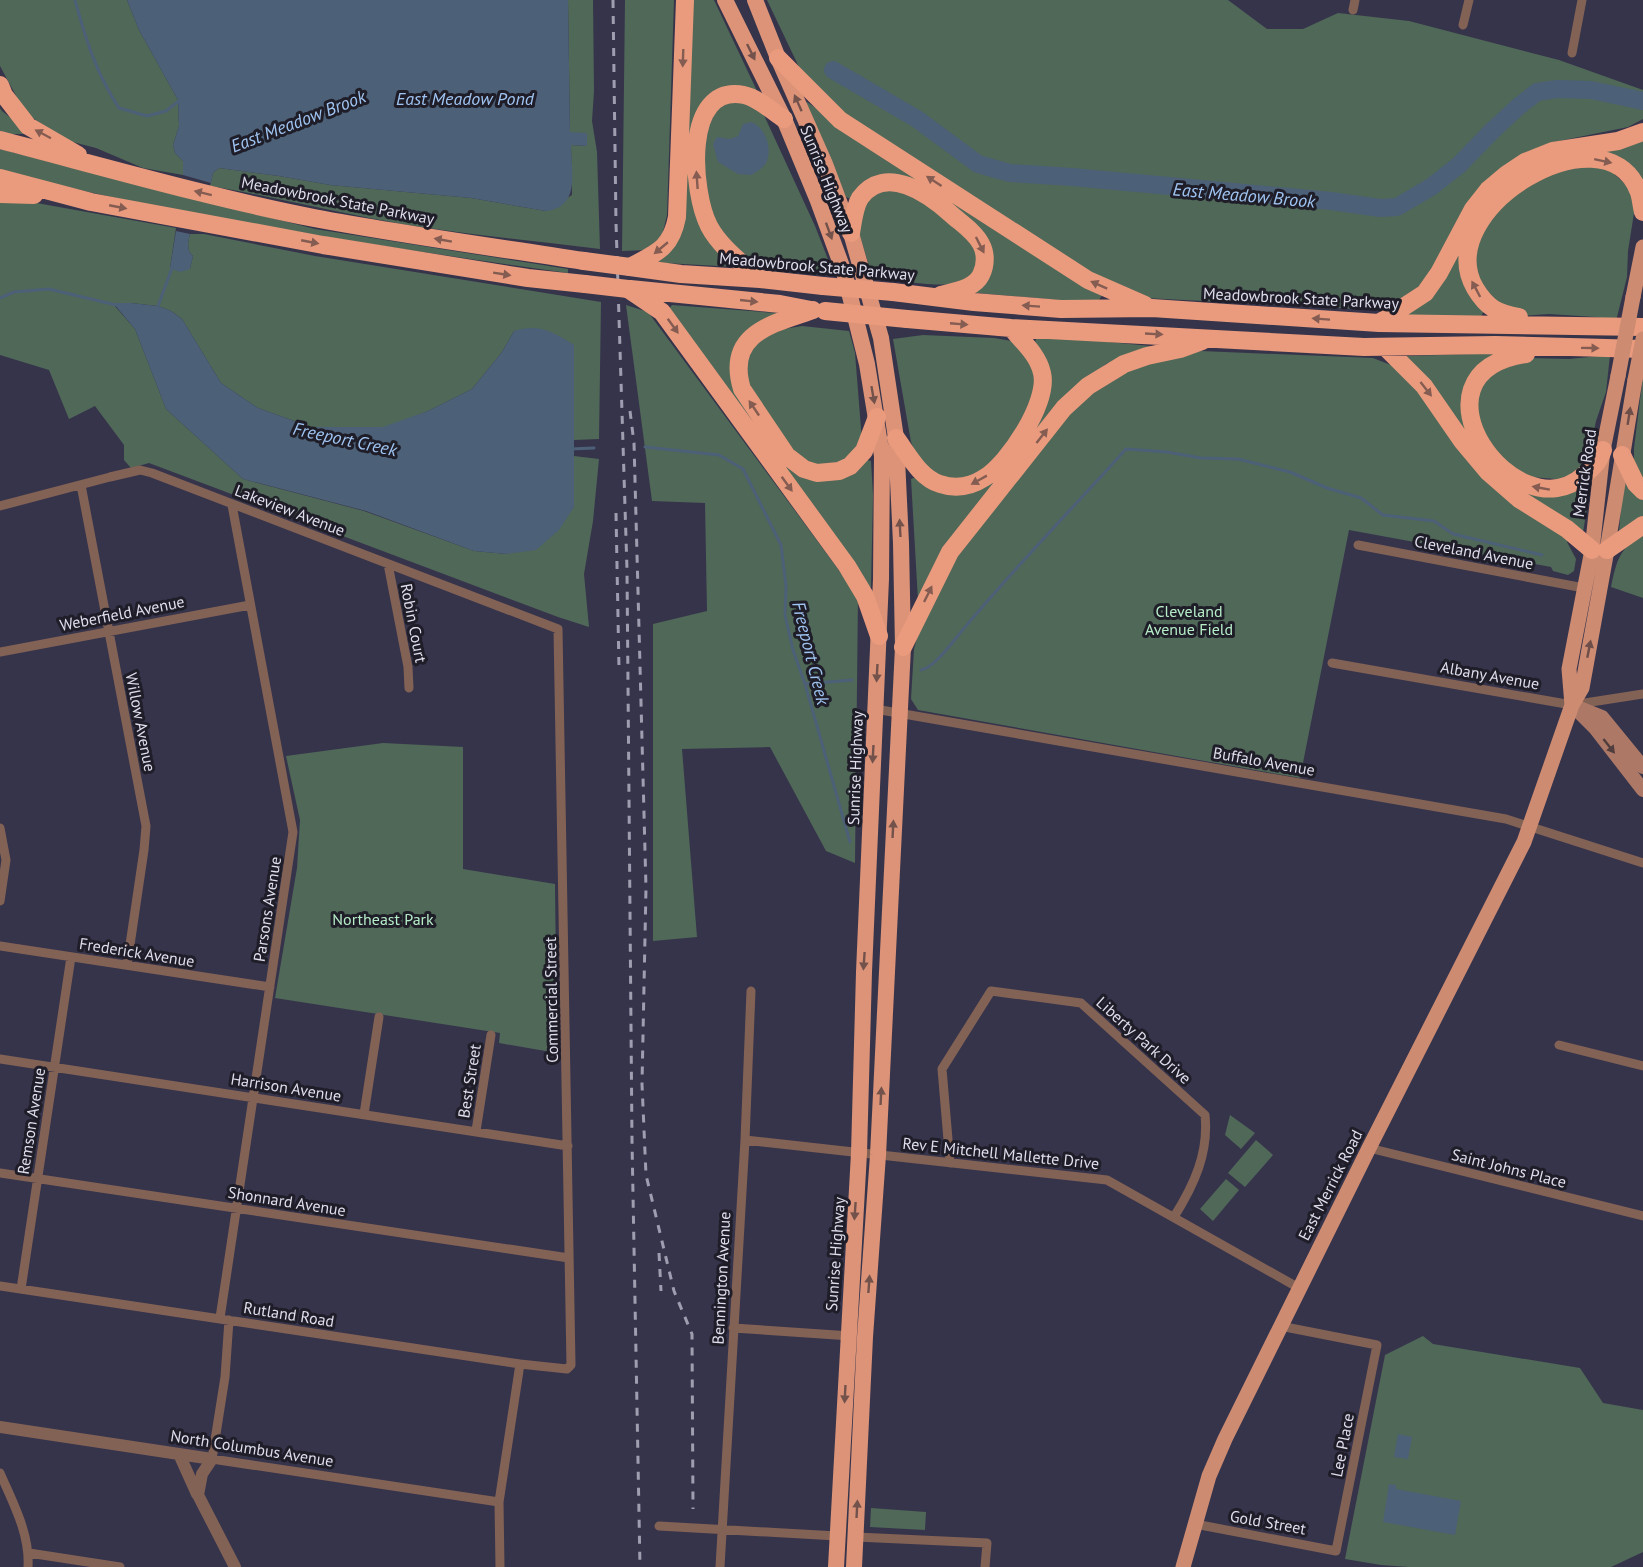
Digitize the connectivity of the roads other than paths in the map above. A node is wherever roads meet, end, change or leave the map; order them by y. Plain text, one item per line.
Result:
1 (686, 0) edge
2 (725, 0) edge
3 (755, 0) edge
4 (1355, 0) edge
5 (1469, 0) edge
6 (1582, 0) edge
7 (1353, 10) dead end
8 (1463, 25) dead end
9 (1572, 53) dead end
10 (778, 58) junction
11 (0, 85) edge
12 (784, 119) junction
13 (1643, 132) edge
14 (0, 140) edge
15 (93, 164) junction
16 (0, 178) edge
17 (0, 194) edge
18 (74, 198) junction
19 (1643, 212) edge
20 (851, 233) junction
21 (1643, 247) edge
22 (630, 267) junction
23 (760, 279) junction
24 (628, 289) junction
25 (936, 296) junction
26 (1152, 308) junction
27 (819, 311) junction
28 (1379, 323) junction
29 (1564, 326) junction
30 (1643, 327) edge
31 (1011, 328) junction
32 (1643, 339) edge
33 (1205, 340) junction
34 (1385, 347) junction
35 (1565, 347) junction
36 (1643, 349) edge
37 (877, 417) junction
38 (896, 438) junction
39 (1603, 450) junction
40 (1622, 455) junction
41 (81, 485) junction
42 (1643, 491) edge
43 (232, 505) junction
44 (0, 506) edge
45 (1643, 525) edge
46 (1358, 545) dead end
47 (1600, 550) junction
48 (388, 564) junction
49 (1584, 588) junction
50 (250, 605) junction
51 (109, 631) junction
52 (558, 635) joint
53 (879, 636) junction
54 (903, 646) junction
55 (0, 652) edge
56 (1332, 663) dead end
57 (409, 688) dead end
58 (1643, 694) edge
59 (1572, 705) junction
60 (875, 709) junction
61 (899, 712) junction
62 (1643, 767) edge
63 (1643, 790) edge
64 (0, 828) edge
65 (1530, 828) junction
66 (1643, 863) edge
67 (0, 901) edge
68 (0, 946) edge
69 (71, 957) junction
70 (126, 965) junction
71 (270, 987) junction
72 (751, 991) dead end
73 (379, 1017) dead end
74 (491, 1035) dead end
75 (1559, 1045) dead end
76 (0, 1059) edge
77 (1643, 1066) edge
78 (54, 1068) junction
79 (254, 1098) junction
80 (364, 1114) junction
81 (476, 1131) junction
82 (745, 1140) junction
83 (568, 1146) junction
84 (1369, 1148) junction
85 (859, 1153) junction
86 (878, 1155) junction
87 (950, 1163) junction
88 (0, 1173) edge
89 (38, 1178) junction
90 (237, 1208) junction
91 (1643, 1216) edge
92 (1174, 1217) junction
93 (569, 1258) junction
94 (0, 1286) edge
95 (1299, 1288) junction
96 (21, 1289) junction
97 (225, 1319) junction
98 (1280, 1326) junction
99 (734, 1328) junction
100 (848, 1336) junction
101 (865, 1337) junction
102 (520, 1364) junction
103 (571, 1365) joint
104 (0, 1427) edge
105 (179, 1454) junction
106 (212, 1459) junction
107 (0, 1473) edge
108 (198, 1496) junction
109 (499, 1502) junction
110 (1195, 1524) junction
111 (659, 1526) dead end
112 (722, 1529) junction
113 (837, 1536) junction
114 (856, 1537) junction
115 (1336, 1551) joint
116 (29, 1553) junction
117 (28, 1567) edge
118 (120, 1567) edge
119 (235, 1567) edge
120 (500, 1567) edge
121 (720, 1567) edge
122 (836, 1567) edge
123 (854, 1567) edge
124 (985, 1567) edge
125 (1183, 1567) edge

1 -> 22 highway
2 -> 12 highway, Sunrise Highway
3 - 10 highway, Sunrise Highway
4 - 7 street
5 - 8 street
6 - 9 street
20 -> 10 highway, Sunrise Highway
26 -> 10 highway
15 -> 11 highway
23 -> 12 highway
12 -> 37 highway, Sunrise Highway
13 - 28 highway
14 - 15 highway, Meadowbrook State Parkway
22 -> 15 highway, Meadowbrook State Parkway, bridge
16 - 18 highway
17 - 18 highway
18 -> 24 highway, bridge
29 -> 19 highway
20 -> 25 highway
20 - 38 highway, Sunrise Highway
21 - 39 main road, Merrick Road, bridge
22 - 23 highway, Meadowbrook State Parkway
23 - 25 highway, Meadowbrook State Parkway, bridge
24 -> 27 highway
24 -> 53 highway
26 -> 25 highway, Meadowbrook State Parkway
28 -> 26 highway, Meadowbrook State Parkway
27 -> 31 highway, bridge
37 -> 27 highway
28 - 29 highway, Meadowbrook State Parkway
29 - 30 highway, Meadowbrook State Parkway
31 -> 33 highway
31 -> 38 highway
40 -> 32 main road, Merrick Road, bridge
33 - 34 highway
54 -> 33 highway
34 - 35 highway
34 -> 47 highway
35 -> 36 highway
39 -> 35 highway
37 - 53 highway, Sunrise Highway
54 -> 38 highway, Sunrise Highway
39 - 47 main road, Merrick Road
40 - 42 highway
40 - 47 main road, Merrick Road
41 - 43 street, Lakeview Avenue
41 - 44 street, Lakeview Avenue
41 - 51 street, Willow Avenue
43 - 48 street, Lakeview Avenue
43 - 50 street, Parsons Avenue
45 - 47 highway
46 - 49 street, Cleveland Avenue
47 - 49 main road, Merrick Road
59 -> 47 main road, Merrick Road
48 - 52 street, Lakeview Avenue
48 - 57 street, Robin Court
49 - 59 main road, Merrick Road
50 - 51 street, Weberfield Avenue
50 - 71 street, Parsons Avenue
51 - 55 street, Weberfield Avenue
51 - 70 street, Willow Avenue
52 - 83 street, Commercial Street
53 -> 60 highway, Sunrise Highway
54 - 61 highway, Sunrise Highway
56 - 59 street, Albany Avenue
58 - 59 street, Albany Avenue
59 - 62 main road
59 -> 63 main road
59 - 65 main road, Merrick Road
60 - 61 street, Buffalo Avenue
60 -> 85 highway, Sunrise Highway
61 - 65 street, Buffalo Avenue
86 -> 61 highway, Sunrise Highway
64 - 67 street
65 - 66 street, Buffalo Avenue
65 - 84 main road, East Merrick Road
68 - 69 street, Frederick Avenue
69 - 70 street, Frederick Avenue
69 - 78 street, Remson Avenue
70 - 71 street, Frederick Avenue
71 - 79 street, Parsons Avenue
72 - 82 street, Bennington Avenue
73 - 80 street
74 - 81 street, Best Street
75 - 77 street
76 - 78 street, Harrison Avenue
78 - 79 street, Harrison Avenue
78 - 89 street, Remson Avenue
79 - 80 street, Harrison Avenue
79 - 90 street, Parsons Avenue
80 - 81 street, Harrison Avenue
81 - 83 street, Harrison Avenue
82 - 85 street, Rev E Mitchell Mallette Drive
82 - 99 street, Bennington Avenue
83 - 93 street, Commercial Street
84 - 91 street, Saint Johns Place
84 - 95 main road, East Merrick Road
85 - 86 street, Rev E Mitchell Mallette Drive
85 -> 100 highway, Sunrise Highway
86 - 87 street, Rev E Mitchell Mallette Drive
101 -> 86 highway, Sunrise Highway
87 - 92 street, Rev E Mitchell Mallette Drive
87 - 92 street, Liberty Park Drive
88 - 89 street, Shonnard Avenue
89 - 90 street, Shonnard Avenue
89 - 96 street, Remson Avenue
90 - 93 street, Shonnard Avenue
90 - 97 street, Parsons Avenue
92 - 95 street, Rev E Mitchell Mallette Drive
93 - 103 street, Commercial Street
94 - 96 street, Rutland Road
95 - 98 main road, East Merrick Road
96 - 97 street, Rutland Road
97 - 102 street, Rutland Road
97 - 106 street, Parsons Avenue
98 - 110 main road, East Merrick Road
98 - 115 street, Lee Place
99 - 100 street
99 - 112 street, Bennington Avenue
100 - 101 street
100 -> 113 highway, Sunrise Highway
114 -> 101 highway, Sunrise Highway
102 - 103 street, Rutland Road
102 - 109 street
104 - 105 street, North Columbus Avenue
105 - 106 street, North Columbus Avenue
105 - 108 street
106 - 108 street
106 - 109 street, North Columbus Avenue
107 - 116 street
108 - 119 street
109 - 120 street
110 - 115 street, Gold Street
110 - 125 main road, East Merrick Road
111 - 112 street
112 - 113 street
112 - 121 street, Bennington Avenue
113 - 122 highway, Sunrise Highway
114 - 123 highway, Sunrise Highway
114 - 124 street
116 - 117 street
116 - 118 street

